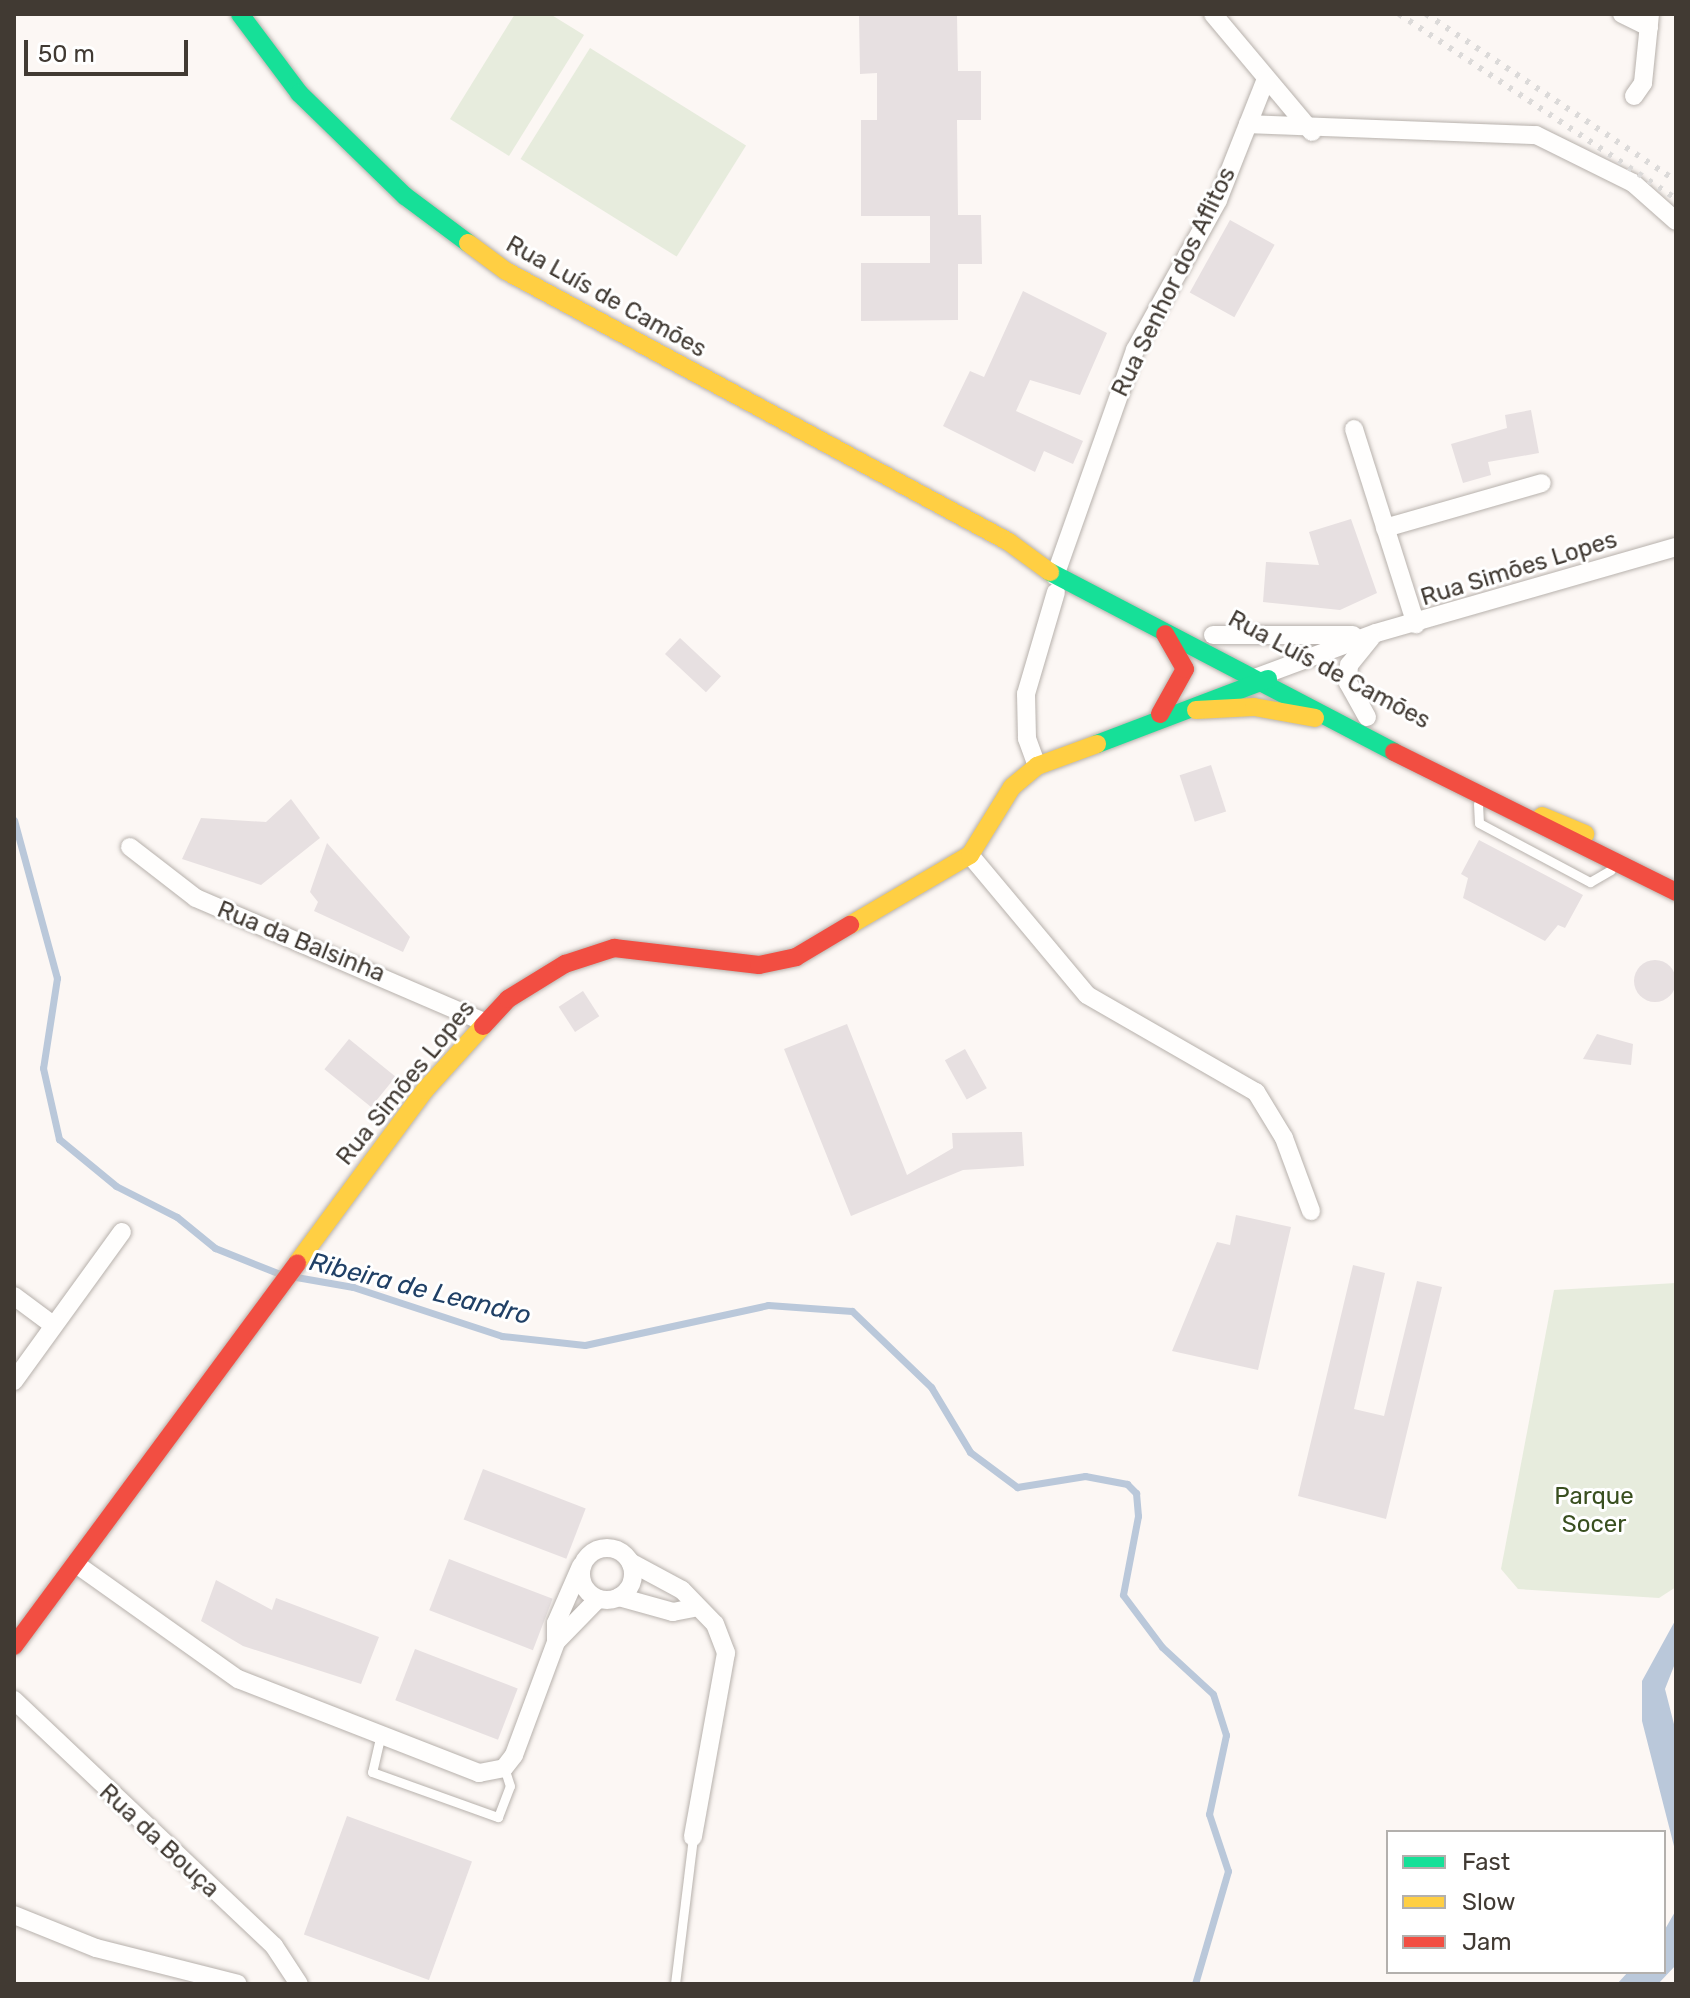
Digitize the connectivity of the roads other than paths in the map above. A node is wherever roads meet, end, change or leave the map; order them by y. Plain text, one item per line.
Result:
1 (240, 14) edge
2 (1213, 14) edge
3 (1622, 14) edge
4 (1650, 20) edge
5 (1266, 79) junction
6 (1634, 96) dead end
7 (1248, 124) junction
8 (1312, 132) junction
9 (1676, 221) edge
10 (1354, 429) dead end
11 (1542, 483) dead end
12 (1385, 528) junction
13 (1009, 542) junction
14 (1676, 547) edge
15 (1062, 557) junction
16 (1057, 582) junction
17 (1416, 624) junction
18 (1376, 633) junction
19 (1165, 634) junction
20 (1213, 635) junction
21 (1236, 647) junction
22 (1282, 673) junction
23 (1247, 676) junction
24 (1293, 701) junction
25 (1157, 716) junction
26 (1367, 717) junction
27 (1339, 725) junction
28 (1037, 766) junction
29 (1477, 797) junction
30 (1585, 834) junction
31 (130, 847) dead end
32 (970, 855) junction
33 (1619, 863) junction
34 (1676, 892) edge
35 (482, 1021) junction
36 (1311, 1211) dead end
37 (122, 1232) dead end
38 (14, 1296) edge
39 (53, 1325) junction
40 (14, 1381) edge
41 (630, 1562) junction
42 (76, 1564) junction
43 (581, 1566) junction
44 (619, 1597) junction
45 (598, 1599) junction
46 (693, 1608) junction
47 (556, 1642) junction
48 (14, 1646) edge
49 (14, 1700) edge
50 (380, 1738) junction
51 (504, 1768) junction
52 (693, 1837) joint
53 (14, 1915) edge
54 (238, 1984) edge
55 (299, 1984) edge
56 (675, 1984) edge

1 - 13 main road, Rua Luís de Camões
2 - 5 street
3 - 4 street
4 - 6 street
5 - 7 street, Rua Senhor dos Aflitos
5 - 8 street
7 - 8 street
7 - 15 street, Rua Senhor dos Aflitos
8 - 9 street
10 - 12 street
11 - 12 street
12 - 17 street
13 - 15 main road, Rua Luís de Camões
13 - 16 main road, Rua Luís de Camões
14 - 17 street, Rua Simões Lopes
15 - 16 street, Rua Senhor dos Aflitos
15 - 20 main road, Rua Luís de Camões
16 - 19 main road, Rua Luís de Camões
16 - 23 street, Rua Simões Lopes
16 - 28 street, Rua Senhor dos Aflitos
17 - 18 street, Rua Simões Lopes
18 - 20 street, Rua Simões Lopes
18 - 22 street, Rua Simões Lopes
18 - 26 street
19 - 23 main road, Rua Luís de Camões
19 - 25 main road
20 - 21 main road, Rua Luís de Camões
21 - 22 main road, Rua Luís de Camões
21 - 23 street
22 - 23 main road, Rua Simões Lopes
22 - 24 street
22 - 26 main road, Rua Luís de Camões
22 - 30 main road, Rua Simões Lopes
23 - 24 main road, Rua Luís de Camões
23 - 25 main road, Rua Simões Lopes
24 - 27 main road, Rua Luís de Camões
25 - 27 main road, Rua Simões Lopes
25 - 28 main road, Rua Simões Lopes
26 - 30 main road, Rua Luís de Camões
27 - 29 main road, Rua Luís de Camões
28 - 32 main road, Rua Simões Lopes
29 - 33 main road, Rua Luís de Camões
29 - 33 lane
30 - 33 main road, Rua Luís de Camões
31 - 35 street, Rua da Balsinha
32 - 35 main road, Rua Simões Lopes
32 - 36 street
33 - 34 main road, Rua Luís de Camões
35 - 42 main road, Rua Simões Lopes
37 - 39 street
38 - 39 street
39 - 40 street
41 - 43 street
41 - 44 street
41 - 46 street
42 - 48 main road, Rua Simões Lopes
42 - 50 street
43 - 45 street
43 - 47 street
44 - 45 street
44 - 46 street
45 - 47 street
46 - 52 street
47 - 51 street
49 - 55 street, Rua da Bouça
50 - 51 street
50 - 51 lane
52 - 56 lane
53 - 54 street

